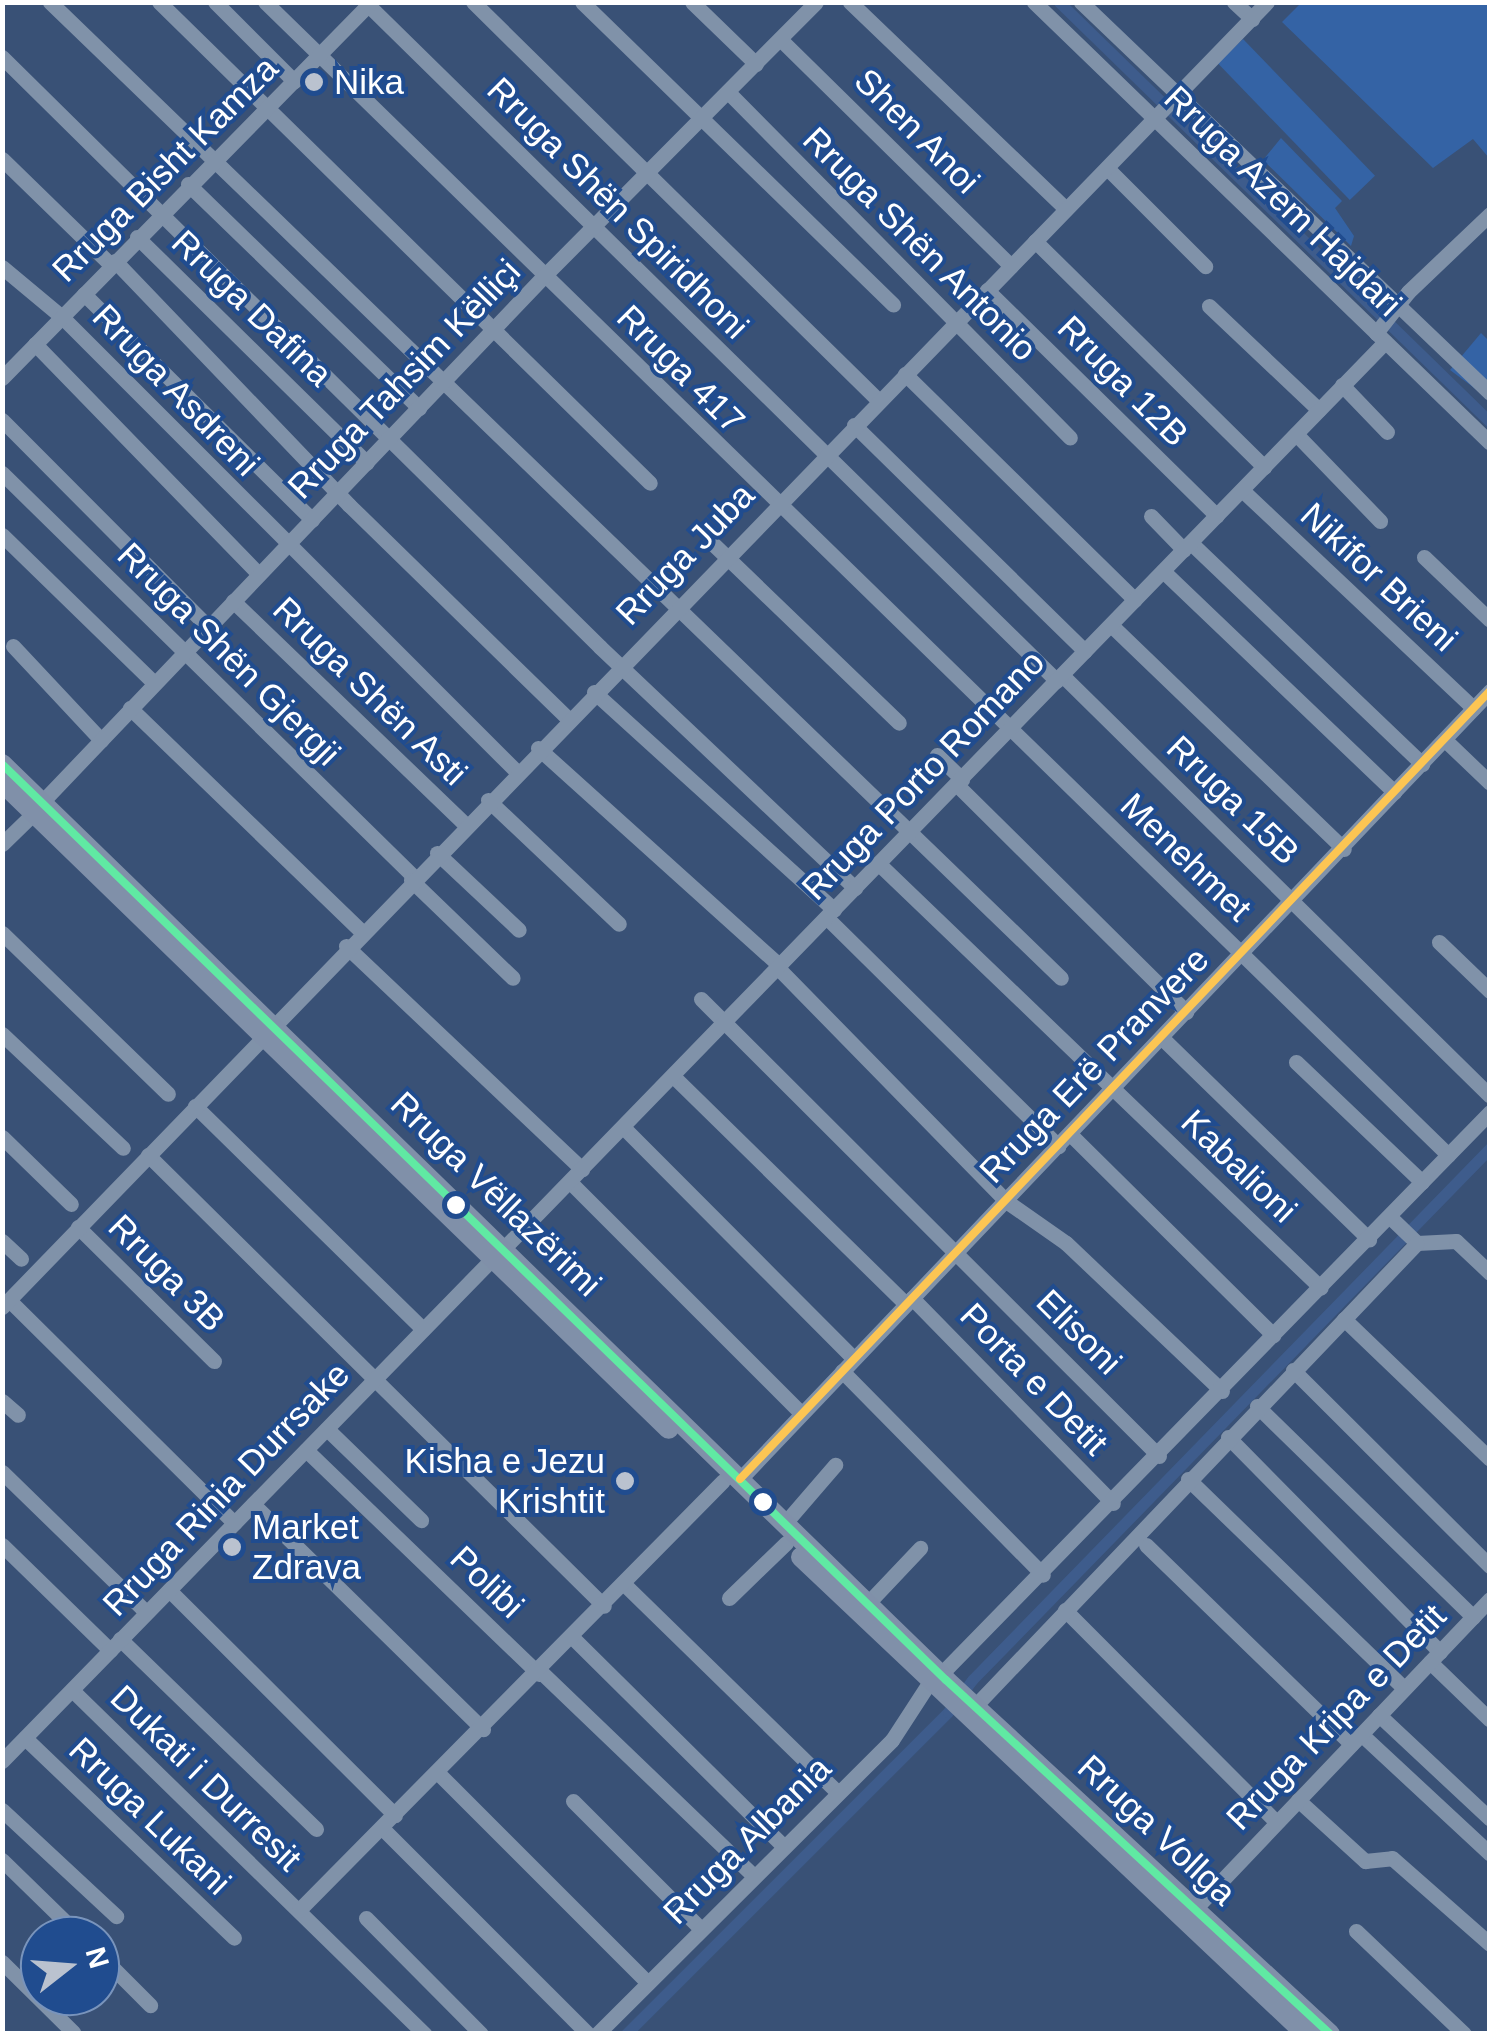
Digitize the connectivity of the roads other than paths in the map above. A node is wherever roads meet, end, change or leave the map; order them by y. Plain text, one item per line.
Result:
1 (50, 2) edge
2 (159, 2) edge
3 (215, 2) edge
4 (265, 2) edge
5 (473, 2) edge
6 (582, 2) edge
7 (692, 2) edge
8 (850, 2) edge
9 (1034, 2) edge
10 (1081, 2) edge
11 (1234, 2) edge
12 (1267, 2) edge
13 (368, 4) edge
14 (804, 6) edge
15 (1252, 19) junction
16 (780, 38) junction
17 (2, 57) edge
18 (318, 57) junction
19 (756, 64) junction
20 (294, 81) junction
21 (728, 92) junction
22 (1166, 107) junction
23 (266, 109) junction
24 (698, 122) junction
25 (2, 158) edge
26 (212, 160) junction
27 (1107, 168) junction
28 (647, 172) junction
29 (188, 184) junction
30 (162, 209) junction
31 (1066, 209) junction
32 (1490, 214) edge
33 (596, 222) junction
34 (137, 237) junction
35 (1035, 240) junction
36 (113, 263) junction
37 (1011, 266) junction
38 (1205, 266) dead end
39 (2, 267) edge
40 (544, 276) junction
41 (987, 290) junction
42 (84, 294) junction
43 (892, 304) dead end
44 (1209, 306) dead end
45 (1396, 308) junction
46 (62, 317) junction
47 (953, 322) junction
48 (493, 331) junction
49 (1381, 334) junction
50 (35, 344) junction
51 (904, 374) junction
52 (2, 378) edge
53 (444, 382) junction
54 (1342, 385) junction
55 (1490, 393) edge
56 (878, 400) junction
57 (418, 408) junction
58 (1319, 410) junction
59 (2, 420) edge
60 (854, 425) junction
61 (1386, 432) dead end
62 (1296, 434) junction
63 (390, 437) junction
64 (1070, 437) dead end
65 (1490, 443) edge
66 (827, 452) junction
67 (367, 464) junction
68 (1264, 467) junction
69 (2, 473) edge
70 (650, 483) dead end
71 (1242, 490) junction
72 (338, 492) junction
73 (776, 504) junction
74 (1151, 516) dead end
75 (1217, 516) junction
76 (312, 520) junction
77 (1380, 521) dead end
78 (2, 534) edge
79 (710, 540) dead end
80 (286, 546) junction
81 (1187, 546) junction
82 (725, 555) junction
83 (1424, 557) dead end
84 (1162, 572) junction
85 (259, 574) junction
86 (1135, 600) junction
87 (233, 601) junction
88 (672, 610) junction
89 (1490, 620) edge
90 (1111, 625) junction
91 (208, 627) junction
92 (13, 646) dead end
93 (1086, 651) junction
94 (181, 655) junction
95 (619, 665) junction
96 (1060, 678) junction
97 (154, 683) junction
98 (1490, 691) edge
99 (594, 692) junction
100 (130, 708) junction
101 (1473, 708) junction
102 (568, 719) junction
103 (899, 723) dead end
104 (1011, 728) junction
105 (102, 740) junction
106 (1445, 740) junction
107 (538, 748) junction
108 (937, 755) dead end
109 (2, 764) edge
110 (1422, 764) junction
111 (516, 770) junction
112 (959, 781) junction
113 (2, 783) edge
114 (1490, 783) edge
115 (1394, 792) junction
116 (488, 800) junction
117 (38, 807) junction
118 (465, 824) junction
119 (907, 835) junction
120 (2, 844) edge
121 (1344, 849) junction
122 (437, 853) junction
123 (879, 864) junction
124 (412, 878) junction
125 (855, 888) junction
126 (1296, 900) junction
127 (830, 914) junction
128 (619, 924) dead end
129 (520, 930) dead end
130 (361, 931) junction
131 (2, 933) edge
132 (1438, 942) dead end
133 (346, 946) junction
134 (1242, 952) junction
135 (779, 967) junction
136 (513, 978) dead end
137 (1061, 978) dead end
138 (1490, 991) edge
139 (700, 999) dead end
140 (1186, 1012) junction
141 (724, 1023) junction
142 (267, 1028) junction
143 (2, 1034) edge
144 (1162, 1038) junction
145 (1296, 1062) dead end
146 (673, 1076) junction
147 (1115, 1087) junction
148 (168, 1094) dead end
149 (1490, 1096) edge
150 (195, 1106) junction
151 (1490, 1112) edge
152 (623, 1127) junction
153 (1070, 1134) junction
154 (2, 1137) edge
155 (1058, 1146) junction
156 (123, 1148) dead end
157 (148, 1155) junction
158 (1448, 1155) junction
159 (582, 1169) junction
160 (570, 1182) junction
161 (1422, 1182) junction
162 (1006, 1201) junction
163 (71, 1204) dead end
164 (78, 1227) junction
165 (1405, 1232) junction
166 (1369, 1239) junction
167 (2, 1241) edge
168 (957, 1251) junction
169 (498, 1254) junction
170 (20, 1258) dead end
171 (1490, 1273) edge
172 (1321, 1288) junction
173 (909, 1301) junction
174 (6, 1304) edge
175 (1344, 1319) junction
176 (423, 1329) junction
177 (1273, 1335) junction
178 (854, 1359) junction
179 (214, 1361) dead end
180 (1293, 1370) junction
181 (842, 1371) junction
182 (376, 1379) junction
183 (1222, 1391) junction
184 (2, 1401) edge
185 (1258, 1406) junction
186 (802, 1413) junction
187 (18, 1415) dead end
188 (327, 1429) junction
189 (1228, 1437) junction
190 (306, 1450) junction
191 (1158, 1456) junction
192 (1490, 1459) edge
193 (835, 1465) dead end
194 (2, 1472) edge
195 (1188, 1479) junction
196 (732, 1480) junction
197 (1113, 1503) junction
198 (253, 1504) junction
199 (421, 1520) dead end
200 (234, 1523) junction
201 (786, 1533) junction
202 (2, 1545) edge
203 (1146, 1545) dead end
204 (920, 1548) dead end
205 (1490, 1566) edge
206 (1042, 1576) junction
207 (624, 1584) junction
208 (169, 1590) junction
209 (729, 1598) dead end
210 (868, 1603) junction
211 (604, 1606) junction
212 (1065, 1610) junction
213 (1483, 1610) edge
214 (146, 1612) junction
215 (572, 1638) junction
216 (116, 1644) junction
217 (1435, 1657) junction
218 (540, 1673) junction
219 (938, 1681) junction
220 (1404, 1688) junction
221 (72, 1690) junction
222 (968, 1706) junction
223 (1379, 1715) junction
224 (1490, 1720) edge
225 (482, 1729) junction
226 (25, 1738) junction
227 (1356, 1739) junction
228 (2, 1761) edge
229 (438, 1773) junction
230 (836, 1791) junction
231 (573, 1800) dead end
232 (1298, 1800) junction
233 (2, 1810) edge
234 (395, 1815) junction
235 (1490, 1819) edge
236 (1276, 1822) junction
237 (316, 1828) dead end
238 (382, 1828) junction
239 (783, 1846) junction
240 (1490, 1854) edge
241 (2, 1860) edge
242 (754, 1876) junction
243 (299, 1910) junction
244 (1189, 1914) junction
245 (59, 1916) edge
246 (116, 1916) dead end
247 (366, 1918) dead end
248 (701, 1929) junction
249 (1356, 1931) dead end
250 (234, 1938) dead end
251 (1490, 1944) edge
252 (2, 1962) edge
253 (120, 1976) edge
254 (648, 1983) junction
255 (150, 2005) dead end
256 (73, 2032) edge
257 (425, 2034) edge
258 (481, 2034) edge
259 (588, 2034) edge
260 (598, 2034) edge
261 (1306, 2034) edge
262 (1330, 2034) edge
263 (1464, 2034) edge

1 - 26 street
2 - 23 street
3 - 20 street
4 - 18 street, Rruga 417
5 - 28 street
6 - 24 street
7 - 19 street
8 - 31 street
9 - 22 street, Rruga Azem Hajdari
10 - 22 street
11 - 15 street
12 - 15 street, Rruga Juba
13 - 18 street, Rruga Bisht Kamza
13 - 33 street, Rruga Shën Spiridhoni
14 - 16 street, Rruga Tahsim Këlliçi
15 - 22 street, Rruga Juba
16 - 19 street, Rruga Tahsim Këlliçi
16 - 37 street, Shen Anoi
17 - 30 street
18 - 20 street, Rruga Bisht Kamza
18 - 40 street, Rruga 417
19 - 21 street, Rruga Tahsim Këlliçi
20 - 23 street, Rruga Bisht Kamza
21 - 24 street, Rruga Tahsim Këlliçi
21 - 47 street, Rruga Shën Antonio
22 - 27 street, Rruga Juba
22 - 45 street
22 - 49 street, Rruga Azem Hajdari
23 - 26 street, Rruga Bisht Kamza
23 - 48 street
24 - 28 street, Rruga Tahsim Këlliçi
24 - 43 street
25 - 36 street
26 - 29 street, Rruga Bisht Kamza
26 - 53 street
27 - 31 street, Rruga Juba
27 - 38 street
28 - 33 street, Rruga Tahsim Këlliçi
28 - 56 street
29 - 30 street, Rruga Bisht Kamza
29 - 57 street
30 - 34 street, Rruga Bisht Kamza
30 - 63 street
31 - 35 street, Rruga Juba
32 - 45 street, Rruga Porto Romano
33 - 40 street, Rruga Tahsim Këlliçi
33 - 66 street, Rruga Shën Spiridhoni
34 - 36 street, Rruga Bisht Kamza
34 - 67 street, Rruga Dafina
35 - 37 street, Rruga Juba
35 - 68 street
36 - 42 street, Rruga Bisht Kamza
36 - 72 street
37 - 41 street, Rruga Juba
39 - 46 street, Rruga Asdreni
40 - 48 street, Rruga Tahsim Këlliçi
40 - 73 street, Rruga 417
41 - 47 street, Rruga Juba
41 - 75 street, Rruga 12B
42 - 46 street, Rruga Bisht Kamza
42 - 76 street
44 - 58 street
45 - 49 street, Rruga Porto Romano
45 - 55 street
46 - 50 street, Rruga Bisht Kamza
46 - 80 street, Rruga Asdreni
47 - 51 street, Rruga Juba
47 - 64 street, Rruga Shën Antonio
48 - 53 street, Rruga Tahsim Këlliçi
48 - 70 street
49 - 54 street, Rruga Porto Romano
49 - 65 street, Rruga Azem Hajdari
50 - 52 street, Rruga Bisht Kamza
50 - 85 street
51 - 56 street, Rruga Juba
51 - 86 street
53 - 57 street, Rruga Tahsim Këlliçi
53 - 88 street
54 - 58 street, Rruga Porto Romano
54 - 61 street
56 - 60 street, Rruga Juba
57 - 63 street, Rruga Tahsim Këlliçi
58 - 62 street, Rruga Porto Romano
59 - 91 street
60 - 66 street, Rruga Juba
60 - 93 street
62 - 68 street, Rruga Porto Romano
62 - 77 street
63 - 67 street, Rruga Tahsim Këlliçi
63 - 95 street
66 - 73 street, Rruga Juba
66 - 96 street, Rruga Shën Spiridhoni
67 - 72 street, Rruga Tahsim Këlliçi
68 - 71 street, Rruga Porto Romano
69 - 94 street, Rruga Shën Gjergji
71 - 75 street, Rruga Porto Romano
71 - 101 street, Nikifor Brieni
72 - 76 street, Rruga Tahsim Këlliçi
72 - 102 street
73 - 82 street, Rruga Juba
73 - 104 street, Rruga 417
74 - 81 street
75 - 81 street, Rruga Porto Romano
76 - 80 street, Rruga Tahsim Këlliçi
78 - 97 street
79 - 82 street
80 - 85 street, Rruga Tahsim Këlliçi
80 - 111 street, Rruga Asdreni
81 - 84 street, Rruga Porto Romano
81 - 110 street
82 - 88 street, Rruga Juba
82 - 103 street
83 - 89 street
84 - 86 street, Rruga Porto Romano
84 - 115 street
85 - 87 street, Rruga Tahsim Këlliçi
86 - 90 street, Rruga Porto Romano
87 - 91 street, Rruga Tahsim Këlliçi
87 - 118 street, Rruga Shën Asti
88 - 95 street, Rruga Juba
88 - 119 street
90 - 93 street, Rruga Porto Romano
90 - 121 street
91 - 94 street, Rruga Tahsim Këlliçi
92 - 105 street
93 - 96 street, Rruga Porto Romano
94 - 97 street, Rruga Tahsim Këlliçi
94 - 124 street, Rruga Shën Gjergji
95 - 99 street, Rruga Juba
95 - 125 street
96 - 104 street, Rruga Porto Romano
96 - 126 street, Rruga 15B
97 - 100 street, Rruga Tahsim Këlliçi
98 - 101 street, Rruga Erë Pranvere
99 - 102 street, Rruga Juba
99 - 127 street
100 - 105 street, Rruga Tahsim Këlliçi
100 - 130 street
101 - 106 street, Rruga Erë Pranvere
102 - 107 street, Rruga Juba
104 - 112 street, Rruga Porto Romano
104 - 134 street, Menehmet
105 - 117 street, Rruga Tahsim Këlliçi
106 - 110 street, Rruga Erë Pranvere
106 - 114 street
107 - 111 street, Rruga Juba
107 - 135 street
108 - 112 street
109 - 117 main road, Rruga Vëllazërimi
110 - 115 street, Rruga Erë Pranvere
111 - 116 street, Rruga Juba
112 - 119 street, Rruga Porto Romano
112 - 140 street
113 - 117 main road, Rruga Vëllazërimi
115 - 121 street, Rruga Erë Pranvere
116 - 118 street, Rruga Juba
116 - 128 street
117 - 120 street, Rruga Tahsim Këlliçi
117 - 142 main road, Rruga Vëllazërimi
118 - 122 street, Rruga Juba
119 - 123 street, Rruga Porto Romano
119 - 137 street
121 - 126 street, Rruga Erë Pranvere
122 - 124 street, Rruga Juba
122 - 129 street
123 - 125 street, Rruga Porto Romano
123 - 147 street, Kabalioni
124 - 130 street, Rruga Juba
124 - 136 street, Rruga Shën Gjergji
125 - 127 street, Rruga Porto Romano
126 - 134 street, Rruga Erë Pranvere
126 - 149 street, Rruga 15B
127 - 135 street, Rruga Porto Romano
127 - 155 street
130 - 133 street, Rruga Juba
131 - 148 street
132 - 138 street
133 - 142 street, Rruga Juba
133 - 159 street
134 - 140 street, Rruga Erë Pranvere
134 - 158 street, Menehmet
135 - 141 street, Rruga Porto Romano
135 - 162 street
139 - 141 street, Elisoni
140 - 144 street, Rruga Erë Pranvere
141 - 146 street, Rruga Porto Romano
141 - 168 street, Elisoni
142 - 150 street, Rruga Juba
142 - 169 main road, Rruga Vëllazërimi
143 - 156 street
144 - 147 street, Rruga Erë Pranvere
144 - 166 street
145 - 161 street
146 - 152 street, Rruga Porto Romano
146 - 173 street, Porta e Detit
147 - 153 street, Rruga Erë Pranvere
147 - 172 street, Kabalioni
150 - 157 street, Rruga Juba
150 - 176 street
151 - 158 street
152 - 159 street, Rruga Porto Romano
152 - 178 street
153 - 155 street, Rruga Erë Pranvere
153 - 177 street
154 - 163 street, Rruga 3B
155 - 162 street, Rruga Erë Pranvere
157 - 164 street, Rruga Juba
157 - 182 street
158 - 161 street
159 - 160 street, Rruga Porto Romano
160 - 169 street, Rruga Porto Romano
160 - 186 street
161 - 165 street
162 - 168 street, Rruga Erë Pranvere
162 - 183 street
164 - 174 street, Rruga Juba
164 - 179 street, Rruga 3B
165 - 166 street, Rruga Albania
165 - 171 street
165 - 175 street
166 - 172 street, Rruga Albania
167 - 170 street
168 - 173 street, Rruga Erë Pranvere
168 - 191 street, Elisoni
169 - 176 street, Rruga Rinia Durrsake
169 - 196 main road, Rruga Vëllazërimi
172 - 177 street, Rruga Albania
173 - 178 street, Rruga Erë Pranvere
173 - 197 street, Porta e Detit
174 - 200 street
175 - 180 street
175 - 192 street
176 - 182 street, Rruga Rinia Durrsake
177 - 183 street, Rruga Albania
178 - 181 street, Rruga Erë Pranvere
180 - 185 street
180 - 205 street
181 - 186 street, Rruga Erë Pranvere
181 - 206 street
182 - 188 street, Rruga Rinia Durrsake
182 - 211 street
183 - 191 street, Rruga Albania
184 - 187 street
185 - 189 street
185 - 213 street
186 - 196 street, Rruga Erë Pranvere
188 - 190 street, Rruga Rinia Durrsake
188 - 199 street
189 - 195 street
189 - 217 street
190 - 198 street, Rruga Rinia Durrsake
190 - 218 street, Polibi
191 - 197 street, Rruga Albania
193 - 201 street
194 - 214 street
195 - 212 street
195 - 220 street
196 - 201 main road, Rruga Vëllazërimi
196 - 207 street, Rruga Erë Pranvere
197 - 206 street, Rruga Albania
198 - 200 street, Rruga Rinia Durrsake
198 - 225 street
200 - 208 street, Rruga Rinia Durrsake
201 - 209 street
201 - 210 main road, Rruga Vëllazërimi
201 - 219 main road, Rruga Vëllazërimi
202 - 216 street
203 - 227 street
204 - 210 street
206 - 219 street, Rruga Albania
207 - 211 street, Rruga Erë Pranvere
207 - 230 street
208 - 214 street, Rruga Rinia Durrsake
208 - 234 street
210 - 219 main road, Rruga Vëllazërimi
211 - 215 street, Rruga Erë Pranvere
212 - 222 street
212 - 236 street
213 - 217 street, Rruga Kripa e Detit
214 - 216 street, Rruga Rinia Durrsake
215 - 218 street, Rruga Erë Pranvere
215 - 239 street
216 - 221 street, Rruga Rinia Durrsake
216 - 237 street
217 - 220 street, Rruga Kripa e Detit
217 - 224 street
218 - 225 street, Rruga Erë Pranvere
218 - 242 street, Polibi
219 - 222 main road, Rruga Vollga
219 - 230 street, Rruga Albania
220 - 223 street, Rruga Kripa e Detit
221 - 226 street, Rruga Rinia Durrsake
221 - 243 street, Dukati i Durresit
222 - 244 main road, Rruga Vollga
223 - 227 street, Rruga Kripa e Detit
223 - 235 street
225 - 229 street, Rruga Erë Pranvere
226 - 228 street, Rruga Rinia Durrsake
226 - 250 street, Rruga Lukani
227 - 232 street, Rruga Kripa e Detit
227 - 240 street
229 - 234 street, Rruga Erë Pranvere
229 - 254 street
230 - 239 street, Rruga Albania
231 - 248 street
232 - 236 street, Rruga Kripa e Detit
232 - 251 street
233 - 246 street
234 - 238 street, Rruga Erë Pranvere
236 - 244 street, Rruga Kripa e Detit
238 - 243 street, Rruga Erë Pranvere
238 - 259 street
239 - 242 street, Rruga Albania
241 - 245 street
242 - 248 street, Rruga Albania
243 - 257 street, Dukati i Durresit
244 - 261 main road, Rruga Vollga
244 - 262 main road, Rruga Vollga
247 - 258 street
248 - 254 street, Rruga Albania
249 - 263 street
252 - 256 street
253 - 255 street
254 - 260 street, Rruga Albania

